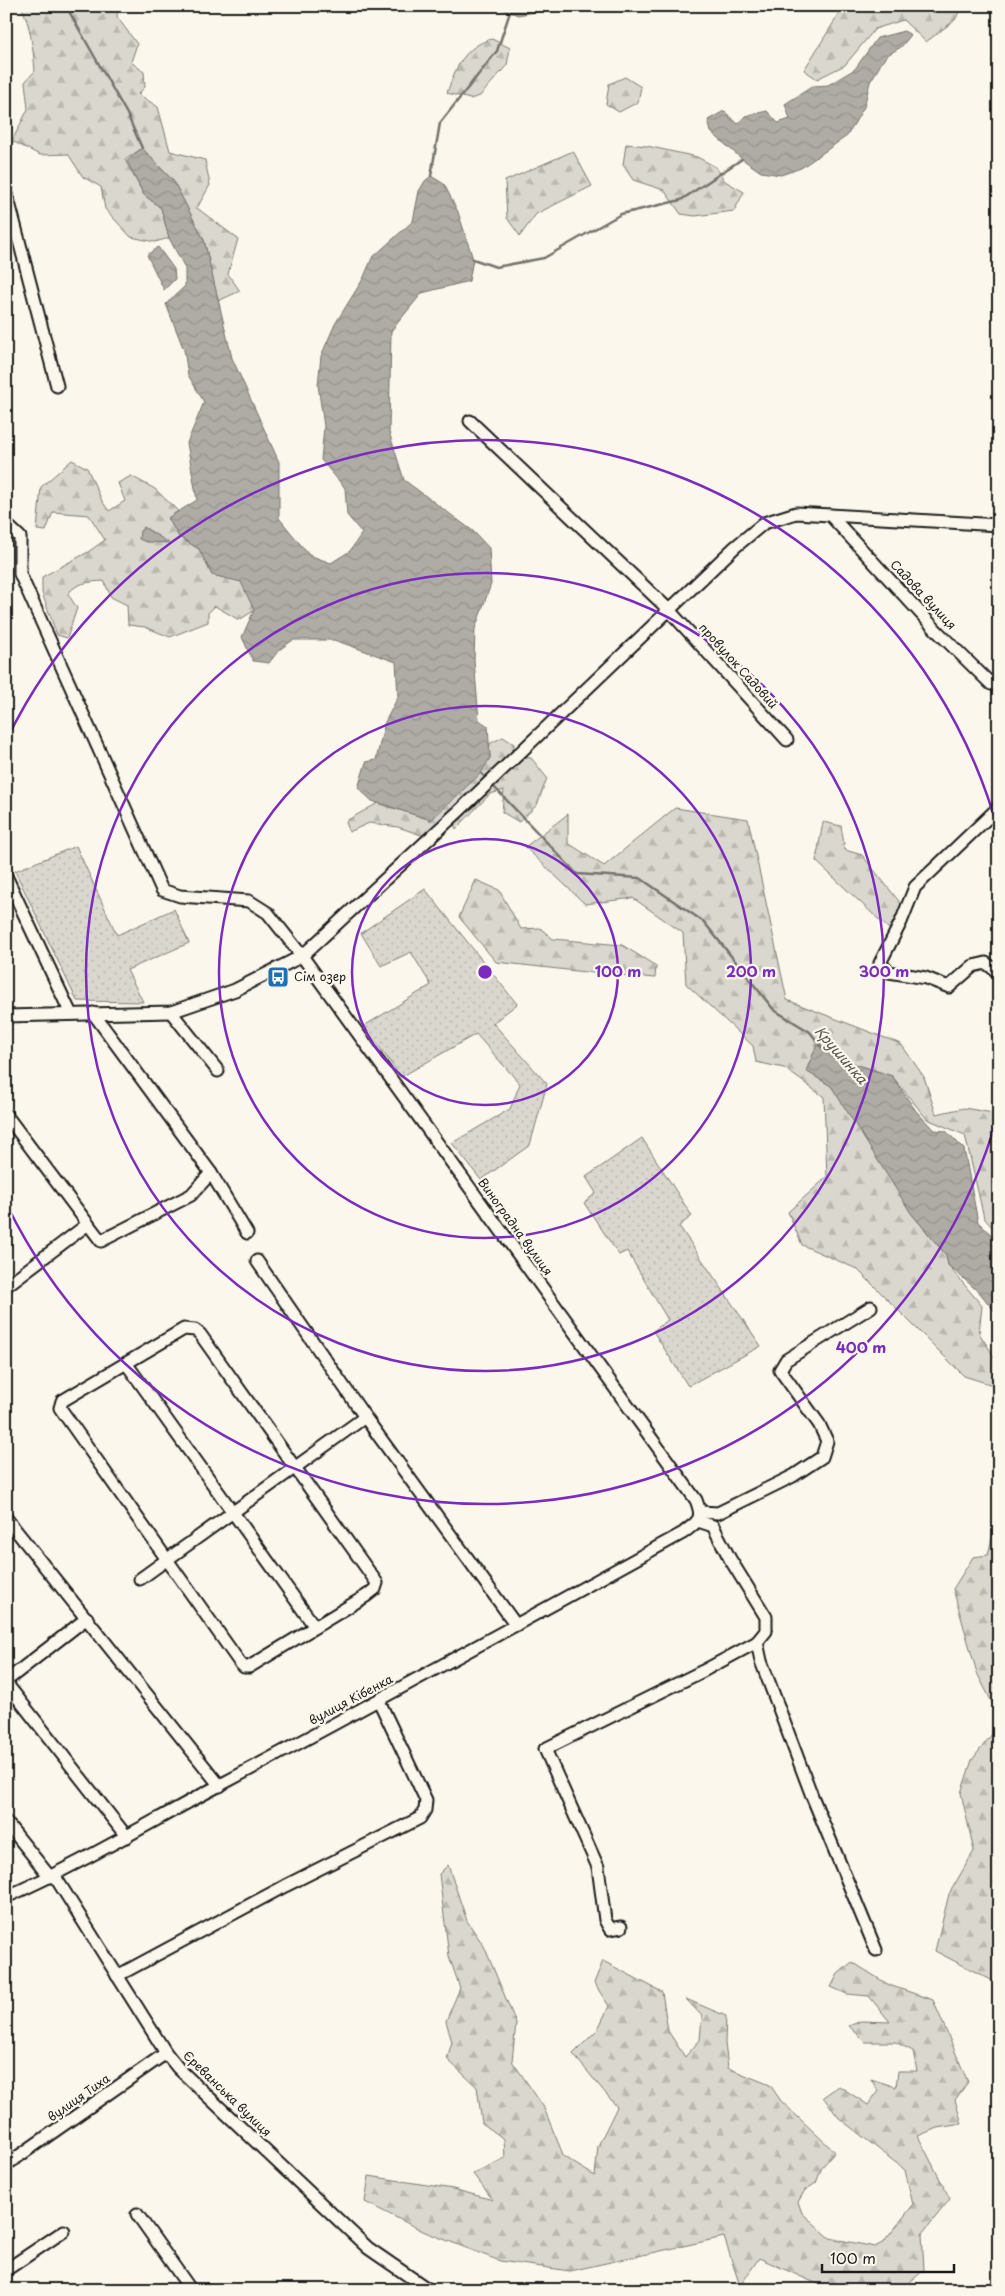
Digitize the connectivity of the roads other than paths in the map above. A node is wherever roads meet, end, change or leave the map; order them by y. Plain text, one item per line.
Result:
1 (6, 191) edge
2 (57, 386) dead end
3 (470, 421) dead end
4 (830, 515) junction
5 (6, 524) edge
6 (999, 525) edge
7 (668, 609) junction
8 (999, 677) edge
9 (787, 740) dead end
10 (999, 807) edge
11 (6, 876) edge
12 (302, 956) junction
13 (999, 974) edge
14 (171, 1012) junction
15 (92, 1013) junction
16 (71, 1014) junction
17 (6, 1016) edge
18 (218, 1071) dead end
19 (6, 1115) edge
20 (211, 1173) junction
21 (88, 1224) junction
22 (247, 1233) dead end
23 (257, 1261) dead end
24 (6, 1286) edge
25 (871, 1307) dead end
26 (126, 1363) junction
27 (365, 1417) junction
28 (294, 1468) junction
29 (232, 1512) junction
30 (700, 1517) junction
31 (6, 1518) edge
32 (166, 1560) junction
33 (140, 1579) dead end
34 (87, 1618) junction
35 (516, 1625) junction
36 (315, 1627) junction
37 (756, 1642) junction
38 (6, 1682) edge
39 (379, 1701) junction
40 (220, 1786) junction
41 (6, 1822) edge
42 (127, 1837) junction
43 (52, 1876) junction
44 (6, 1897) edge
45 (621, 1927) dead end
46 (876, 1950) dead end
47 (117, 1976) junction
48 (166, 2053) junction
49 (6, 2165) edge
50 (137, 2214) dead end
51 (64, 2231) dead end
52 (6, 2270) edge
53 (190, 2290) edge
54 (430, 2290) edge

1 - 2 street
3 - 7 street, провулок Садовий
4 - 6 street
4 - 7 street
4 - 8 street, Садова вулиця
5 - 12 street, Виноградна вулиця
7 - 9 street, провулок Садовий
7 - 12 street
10 - 13 street
11 - 16 street
12 - 14 street
12 - 30 street, Виноградна вулиця
14 - 15 street
14 - 18 street
15 - 16 street
15 - 20 street
16 - 17 street
19 - 21 street
20 - 21 street
20 - 22 street
21 - 24 street
23 - 27 street
25 - 30 street
26 - 28 street
26 - 29 street
26 - 32 street
27 - 28 street
27 - 35 street
28 - 29 street
28 - 36 street
29 - 32 street
29 - 36 street
30 - 35 street, вулиця Кібенка
30 - 37 street
31 - 34 street
32 - 33 street
32 - 36 street
34 - 38 street
34 - 40 street
35 - 39 street, вулиця Кібенка
37 - 45 street
37 - 46 street
38 - 42 street
39 - 40 street, вулиця Кібенка
39 - 47 street
40 - 42 street, вулиця Кібенка
41 - 43 street, Єреванська вулиця
42 - 43 street, вулиця Кібенка
43 - 44 street, вулиця Кібенка
43 - 47 street, Єреванська вулиця
47 - 48 street, Єреванська вулиця
48 - 49 street, вулиця Тиха
48 - 54 street, Єреванська вулиця
50 - 53 street
51 - 52 street

